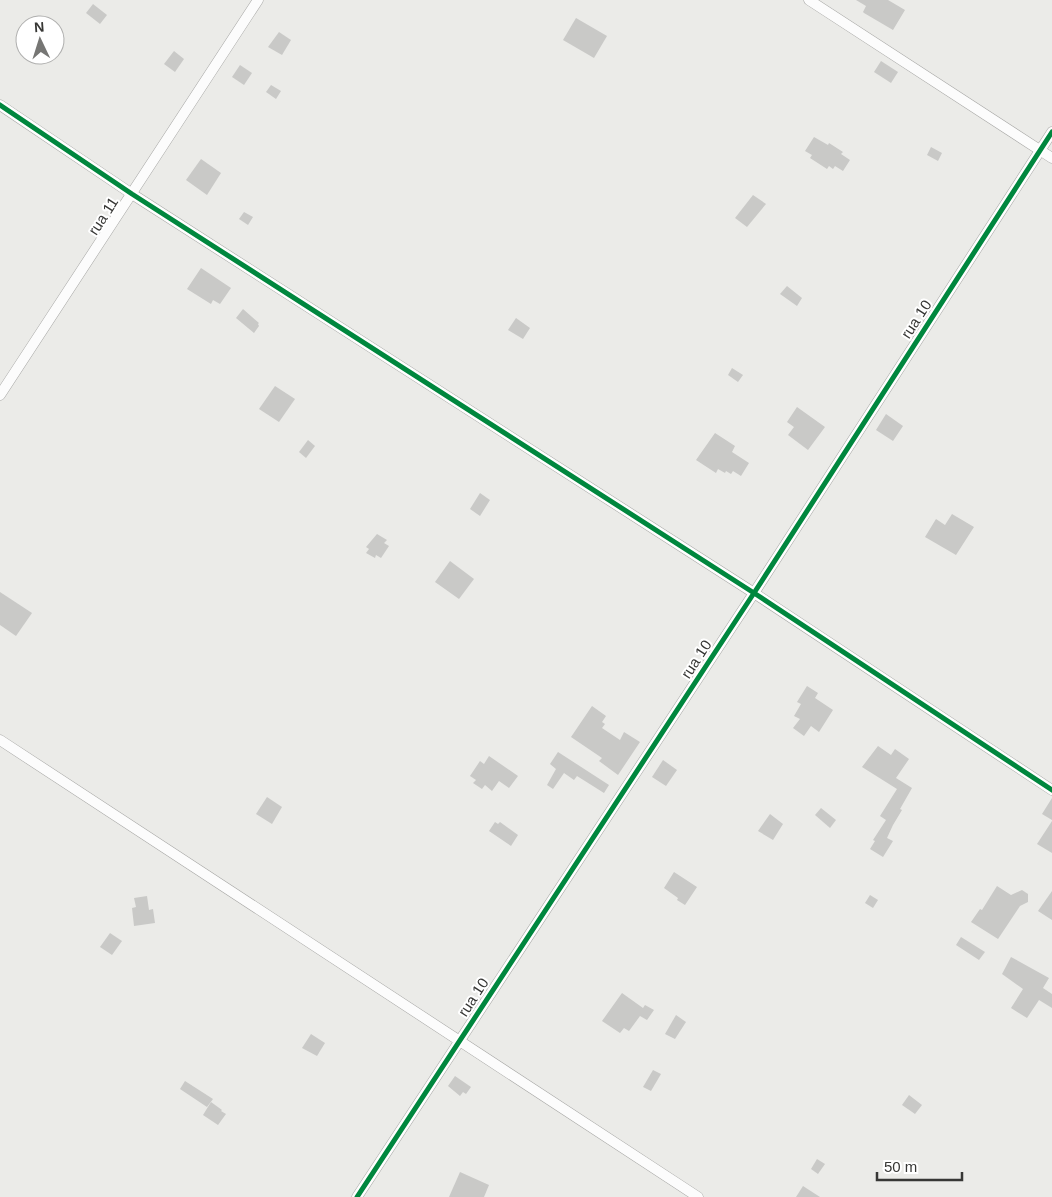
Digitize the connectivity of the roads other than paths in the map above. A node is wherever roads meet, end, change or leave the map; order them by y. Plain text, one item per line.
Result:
1 (258, 0) edge
2 (809, 0) edge
3 (0, 105) edge
4 (1052, 132) edge
5 (1040, 150) junction
6 (1052, 158) edge
7 (132, 194) junction
8 (0, 395) edge
9 (754, 594) junction
10 (0, 740) edge
11 (1052, 790) edge
12 (460, 1041) junction
13 (357, 1197) edge
14 (698, 1197) edge

1 - 7 street, rua 11
2 - 5 street
3 - 7 street
4 - 5 street, rua 10
5 - 6 street
5 - 9 street, rua 10
7 - 8 street, rua 11
7 - 9 street
9 - 11 street
9 - 12 street, rua 10
10 - 12 street
12 - 13 street, rua 10
12 - 14 street

